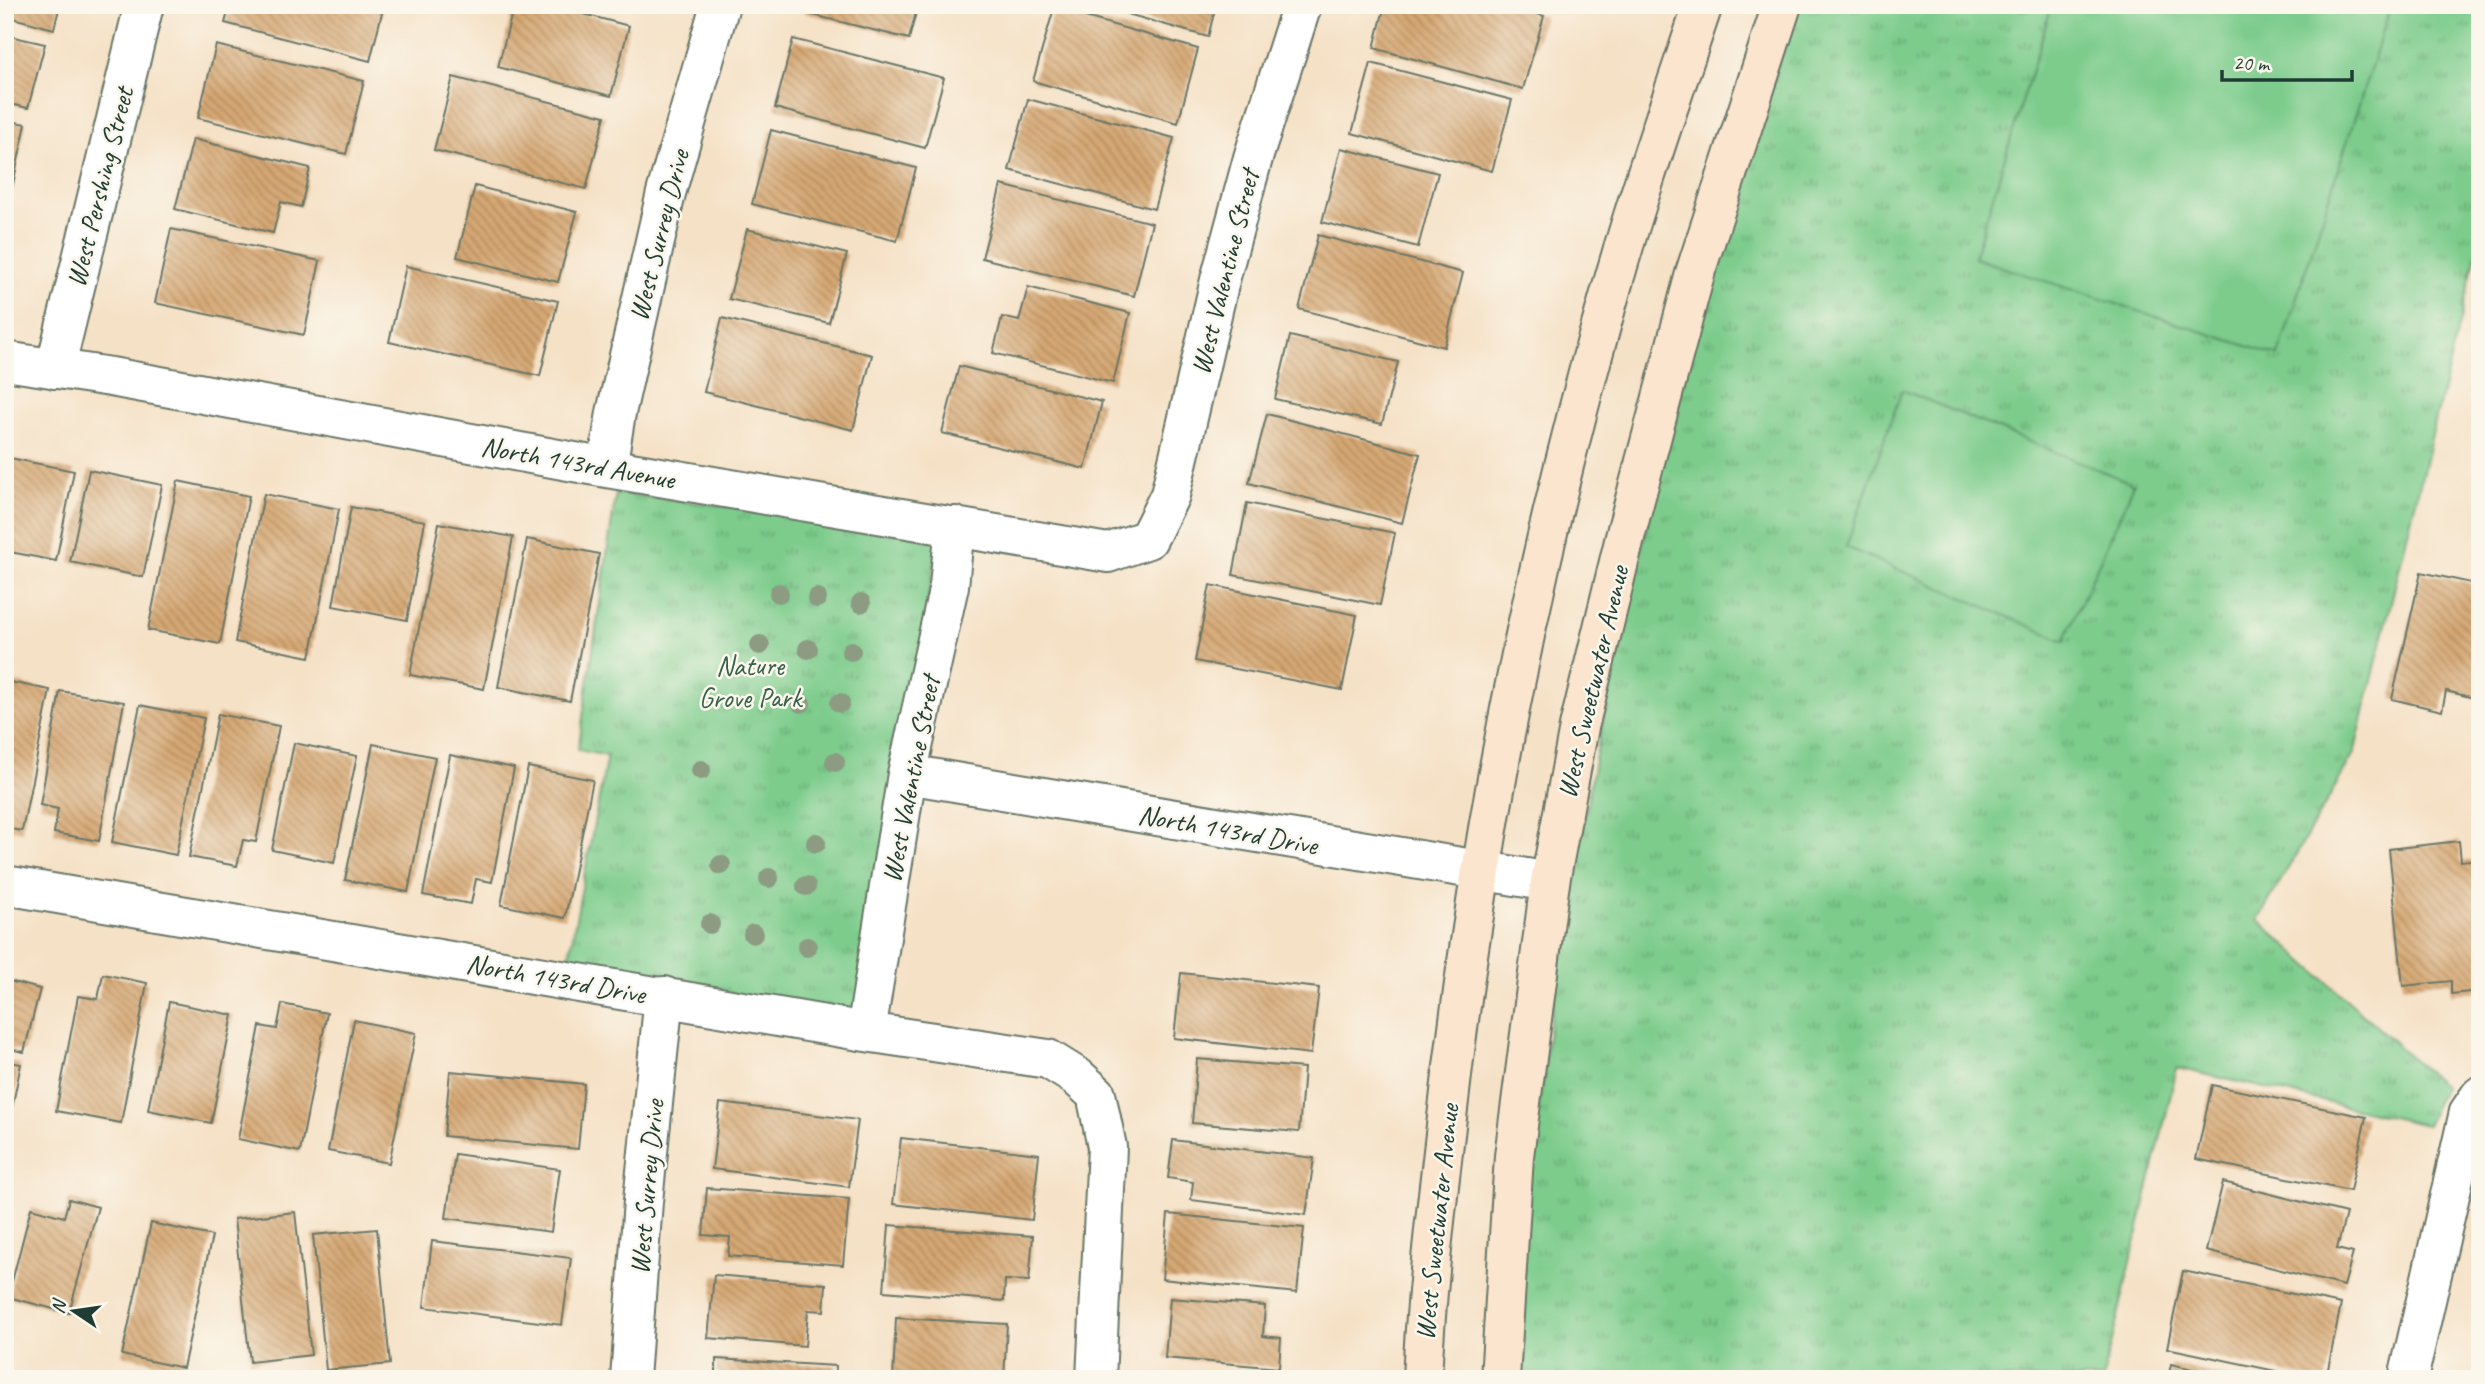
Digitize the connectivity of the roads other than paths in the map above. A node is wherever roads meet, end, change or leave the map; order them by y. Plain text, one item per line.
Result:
1 (144, 5) edge
2 (720, 5) edge
3 (1302, 5) edge
4 (1703, 5) edge
5 (1782, 5) edge
6 (5, 361) edge
7 (55, 369) junction
8 (607, 468) junction
9 (955, 526) junction
10 (1149, 539) joint
11 (907, 774) junction
12 (1479, 871) junction
13 (1550, 883) junction
14 (5, 885) edge
15 (664, 996) junction
16 (866, 1032) junction
17 (2480, 1096) edge
18 (630, 1379) edge
19 (1096, 1379) edge
20 (1422, 1379) edge
21 (1500, 1379) edge
22 (2408, 1379) edge

1 - 7 street, West Pershing Street
2 - 8 street, West Surrey Drive
3 - 10 street, West Valentine Street
4 - 12 street, West Sweetwater Avenue
5 - 13 street, West Sweetwater Avenue
6 - 7 street, North 143rd Avenue
7 - 8 street, North 143rd Avenue
8 - 9 street, North 143rd Avenue
9 - 10 street, North 143rd Avenue
9 - 11 street, West Valentine Street
11 - 12 street, North 143rd Drive
11 - 16 street, West Valentine Street
12 - 13 street, North 143rd Drive
12 - 20 street, West Sweetwater Avenue
13 - 21 street, West Sweetwater Avenue
14 - 15 street, North 143rd Drive
15 - 16 street, North 143rd Drive
15 - 18 street, West Surrey Drive
16 - 19 street, North 143rd Drive
17 - 22 street

